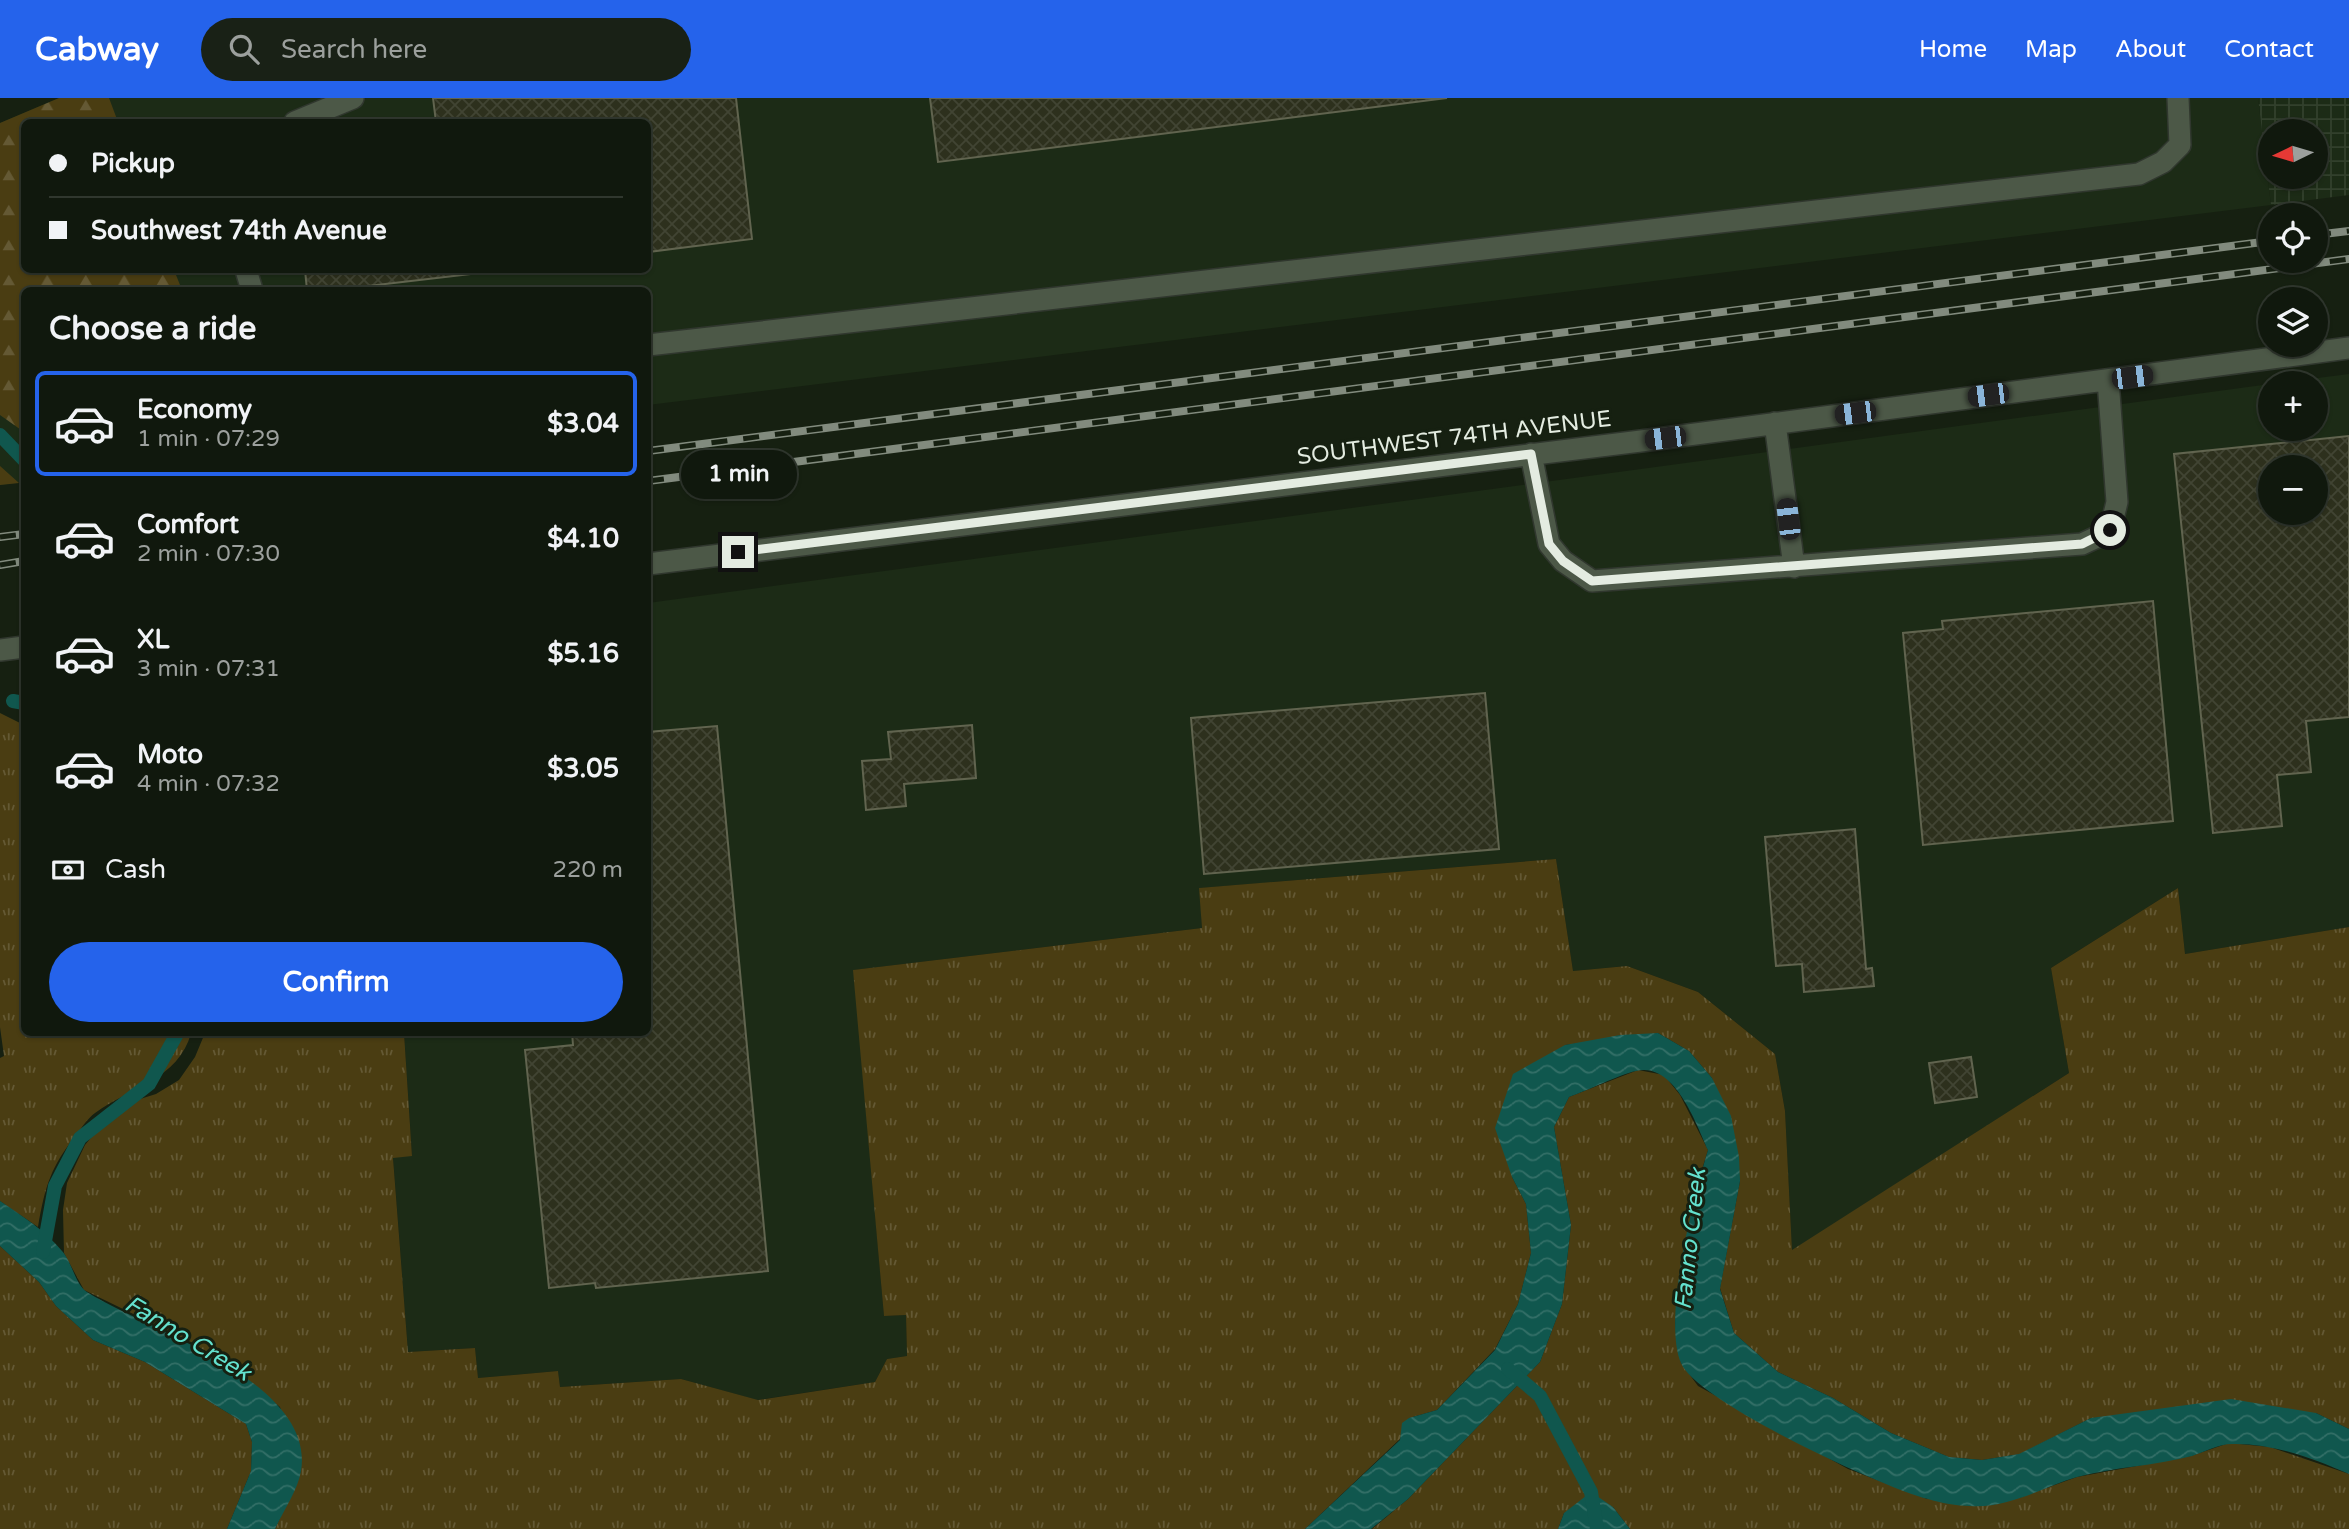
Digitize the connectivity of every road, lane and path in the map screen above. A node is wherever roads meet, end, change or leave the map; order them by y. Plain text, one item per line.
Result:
1 (353, 98) edge
2 (2178, 98) edge
3 (302, 119) edge
4 (651, 345) edge
5 (2349, 348) edge
6 (2108, 380) junction
7 (1775, 423) junction
8 (1531, 454) junction
9 (651, 564) edge
10 (1794, 568) junction
11 (21, 647) edge
12 (0, 650) edge

1 - 3 street
2 - 4 street
5 - 6 street, SOUTHWEST 74TH AVENUE
6 - 7 street, SOUTHWEST 74TH AVENUE
6 - 10 street
7 - 8 street, SOUTHWEST 74TH AVENUE
7 - 10 street
8 - 9 street, SOUTHWEST 74TH AVENUE
8 - 10 street
11 - 12 street

